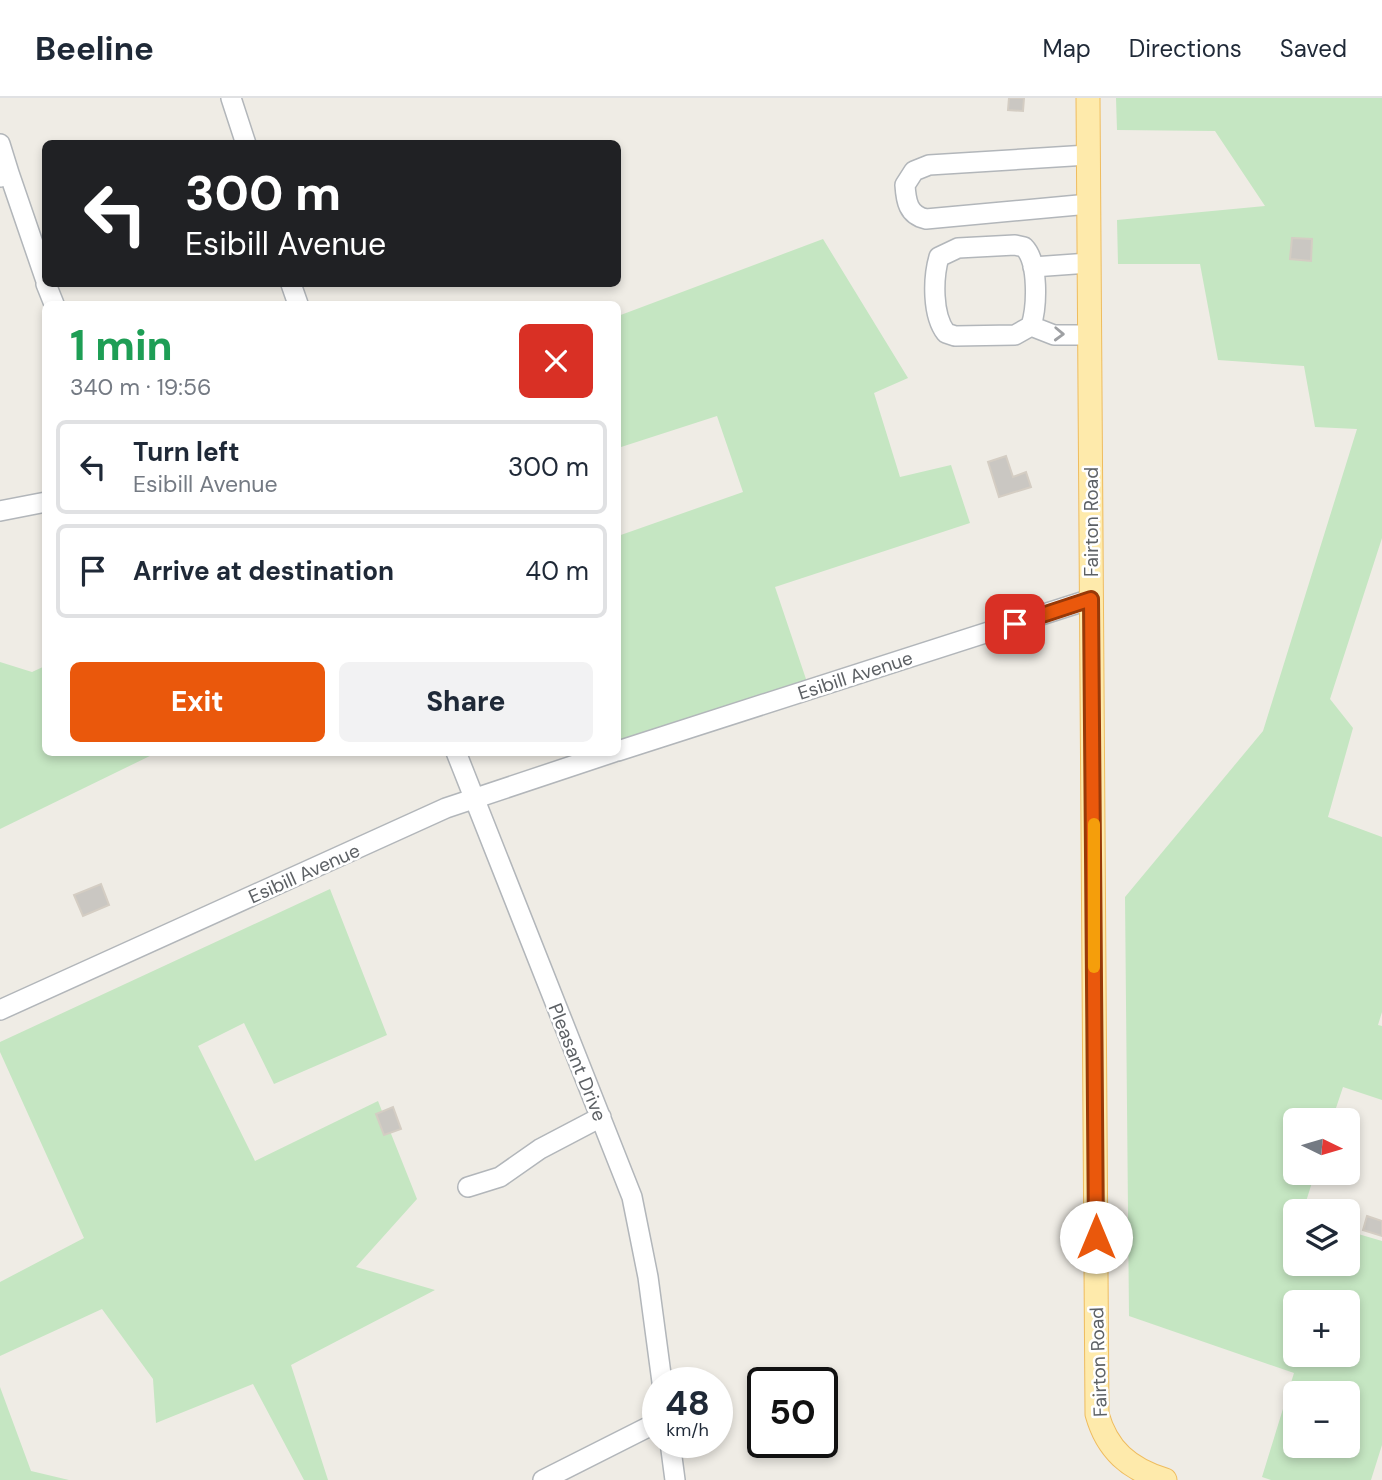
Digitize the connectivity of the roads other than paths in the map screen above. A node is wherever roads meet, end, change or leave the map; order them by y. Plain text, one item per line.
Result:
1 (231, 98) edge
2 (1088, 98) edge
3 (245, 140) edge
4 (0, 144) edge
5 (1088, 155) junction
6 (4, 175) edge
7 (1089, 204) junction
8 (1089, 263) junction
9 (1033, 267) junction
10 (42, 272) edge
11 (1031, 326) junction
12 (1090, 335) junction
13 (42, 503) edge
14 (0, 511) edge
15 (1091, 599) junction
16 (621, 750) edge
17 (458, 756) edge
18 (603, 756) edge
19 (473, 797) junction
20 (0, 1010) edge
21 (601, 1117) junction
22 (468, 1187) dead end
23 (660, 1367) edge
24 (642, 1430) edge
25 (672, 1458) edge
26 (674, 1477) edge
27 (1150, 1477) edge
28 (543, 1480) edge
29 (694, 1480) edge

1 - 3 street
2 - 5 main road, Fairton Road
4 - 6 street
5 - 7 main road, Fairton Road
5 - 7 street
6 - 10 street
7 - 8 main road, Fairton Road
8 - 9 street
8 - 12 main road, Fairton Road
9 - 11 street
9 - 11 street
11 -> 12 street
12 - 15 main road, Fairton Road
13 - 14 street
15 - 16 street, Esibill Avenue
15 - 27 main road, Fairton Road
17 - 19 street, Pleasant Drive
18 - 19 street, Esibill Avenue
19 - 20 street, Esibill Avenue
19 - 21 street, Pleasant Drive
21 - 22 street
21 - 23 street, Pleasant Drive
24 - 28 street
25 - 26 street
26 - 29 street

